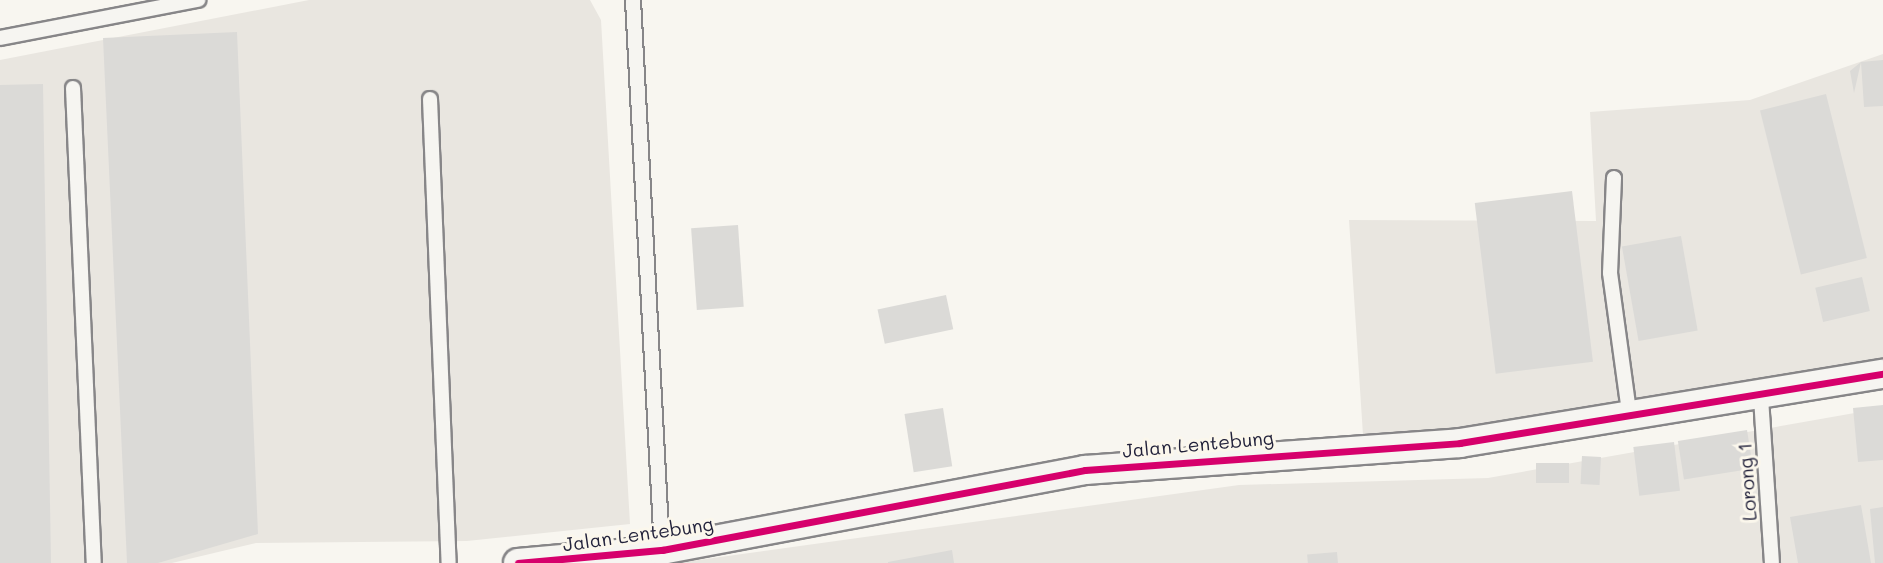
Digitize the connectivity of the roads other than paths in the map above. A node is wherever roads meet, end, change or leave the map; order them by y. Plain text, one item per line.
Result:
1 (198, 0) edge
2 (633, 0) edge
3 (0, 38) edge
4 (73, 88) dead end
5 (430, 99) dead end
6 (1614, 178) dead end
7 (1883, 374) edge
8 (1761, 398) junction
9 (1630, 420) junction
10 (662, 550) junction
11 (605, 561) edge
12 (93, 563) edge
13 (449, 563) edge
14 (518, 563) edge
15 (1772, 563) edge

1 - 3 lane
2 - 10 lane
4 - 12 lane
5 - 13 lane
6 - 9 lane
7 - 8 street, Jalan Lentebung
8 - 9 street, Jalan Lentebung
8 - 15 lane, Lorong 1
9 - 10 street, Jalan Lentebung
10 - 11 street, Jalan Lentebung
11 - 14 street, Jalan Lentebung

